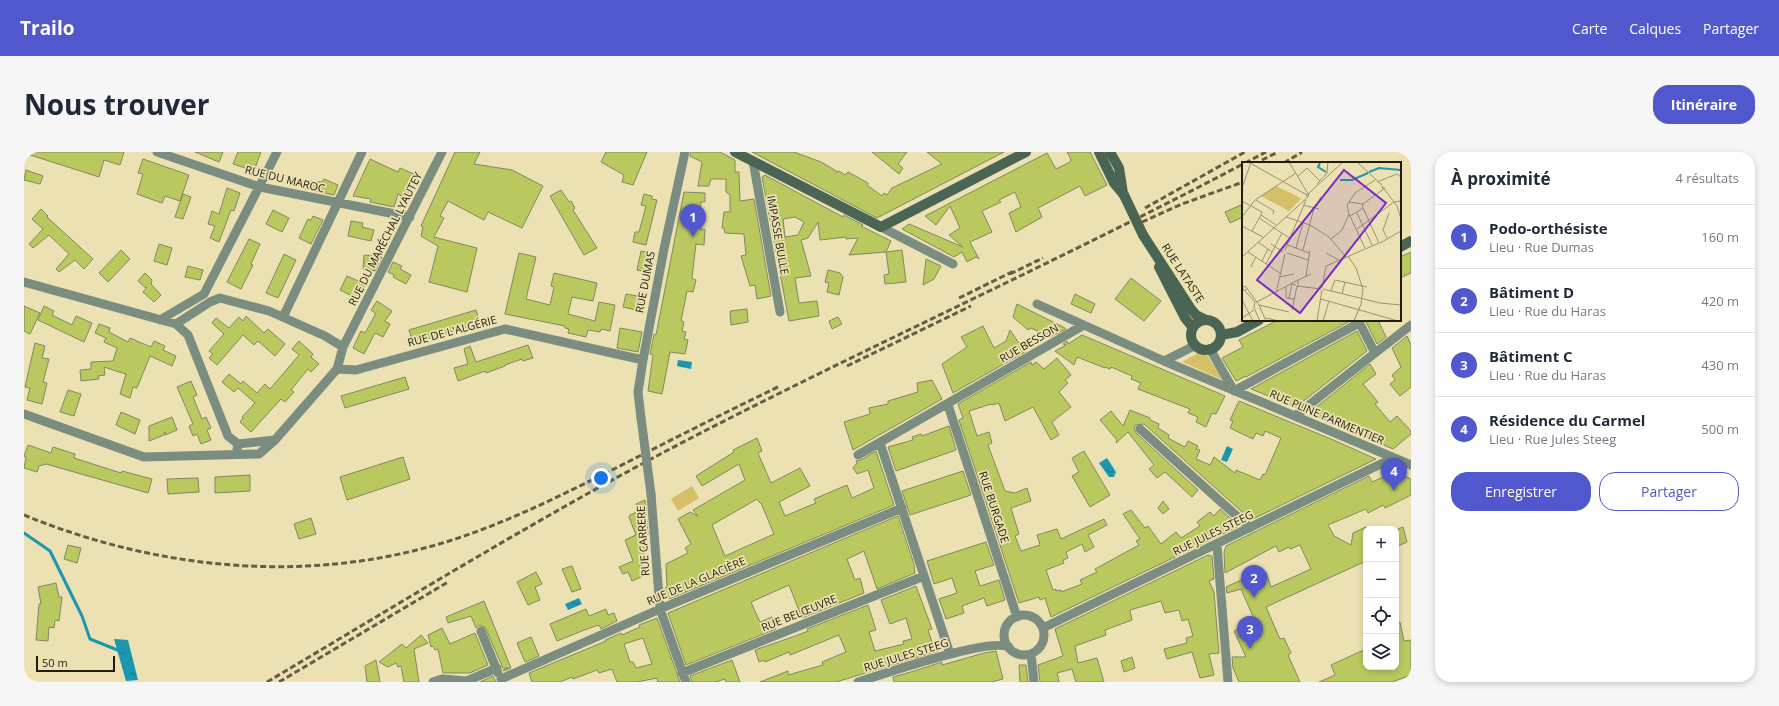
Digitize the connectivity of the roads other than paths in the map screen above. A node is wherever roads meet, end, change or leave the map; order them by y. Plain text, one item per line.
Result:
1 (157, 152) edge
2 (277, 152) edge
3 (362, 152) edge
4 (442, 152) edge
5 (685, 152) edge
6 (735, 152) edge
7 (1026, 152) edge
8 (1099, 152) edge
9 (1110, 152) edge
10 (753, 161) junction
11 (260, 187) junction
12 (1124, 195) junction
13 (337, 203) junction
14 (410, 217) junction
15 (881, 227) junction
16 (1143, 235) junction
17 (1411, 241) edge
18 (1401, 246) edge
19 (953, 264) dead end
20 (24, 282) edge
21 (204, 294) junction
22 (210, 302) junction
23 (1037, 304) dead end
24 (780, 312) dead end
25 (283, 317) junction
26 (160, 320) junction
27 (1206, 320) junction
28 (1257, 321) edge
29 (1359, 322) edge
30 (176, 324) junction
31 (1411, 325) edge
32 (1082, 326) junction
33 (1193, 328) junction
34 (1221, 335) junction
35 (1196, 345) junction
36 (343, 347) junction
37 (1210, 349) junction
38 (1375, 353) junction
39 (643, 360) junction
40 (1164, 361) junction
41 (337, 369) junction
42 (1234, 391) junction
43 (948, 404) junction
44 (24, 414) edge
45 (1295, 416) junction
46 (641, 418) joint
47 (1140, 429) dead end
48 (274, 440) junction
49 (880, 443) junction
50 (238, 444) junction
51 (236, 455) junction
52 (858, 455) dead end
53 (1393, 458) junction
54 (1411, 465) edge
55 (902, 508) junction
56 (1250, 528) junction
57 (1217, 545) junction
58 (924, 576) junction
59 (660, 609) junction
60 (1017, 617) junction
61 (1043, 628) junction
62 (481, 631) dead end
63 (1009, 647) junction
64 (950, 654) junction
65 (1031, 654) junction
66 (496, 668) junction
67 (682, 673) junction
68 (887, 678) edge
69 (502, 680) edge
70 (433, 682) edge
71 (686, 682) edge
72 (858, 682) edge
73 (1034, 682) edge
74 (1228, 682) edge

1 - 11 street, RUE DU MAROC
2 - 11 street
3 - 13 street
4 - 14 street, RUE DU MARÉCHAL LYAUTEY
5 - 39 street, RUE DUMAS
6 - 10 main road
7 - 15 main road
8 - 12 main road, RUE LATASTE
9 - 12 main road, RUE LATASTE
10 - 15 main road
10 - 24 street, IMPASSE BULLE
11 - 13 street, RUE DU MAROC
11 - 21 street
12 - 16 main road, RUE LATASTE, bridge
13 - 14 street, RUE DU MAROC
13 - 25 street
14 - 36 street, RUE DU MARÉCHAL LYAUTEY
15 - 19 street
16 - 27 main road, RUE LATASTE
16 - 33 main road, RUE LATASTE
17 - 18 main road
20 - 26 street
21 - 22 street
21 - 26 street
22 - 25 street
22 - 30 street
23 - 32 street
25 - 36 street
26 - 30 street
27 - 33 main road
27 - 34 main road
28 - 34 main road
29 - 38 street
29 - 42 street
30 - 50 street
31 - 38 street
32 - 40 street
32 - 43 street, RUE BESSON
33 - 35 main road
34 - 37 main road
35 - 37 main road
35 - 40 street
36 - 41 street
37 - 42 street
38 - 45 street
39 - 41 street, RUE DE L'ALGÉRIE
39 - 46 street, RUE DUMAS
40 - 42 street, RUE PLINE PARMENTIER
41 - 48 street
42 - 45 street, RUE PLINE PARMENTIER
43 - 49 street, RUE BESSON
43 - 60 street, RUE BURGADE
44 - 51 street
45 - 53 street, RUE PLINE PARMENTIER
46 - 59 street, RUE CARRERE, bridge
47 - 56 street
48 - 50 street
48 - 51 street
49 - 52 street, RUE BESSON
49 - 55 street
50 - 51 street
53 - 54 street, RUE PLINE PARMENTIER
53 - 56 street, RUE JULES STEEG
55 - 58 street
55 - 59 street, RUE DE LA GLACIÈRE
56 - 57 street, RUE JULES STEEG
57 - 61 street, RUE JULES STEEG
57 - 74 street
58 - 64 street
58 - 67 street, RUE BELŒUVRE
59 - 67 street, RUE CARRERE
59 - 69 street, RUE DE LA GLACIÈRE
60 - 61 street
60 - 63 street
61 - 65 street
62 - 66 street
63 - 64 street, RUE JULES STEEG
63 - 65 street
64 - 68 street, RUE JULES STEEG
65 - 73 street
66 - 69 street
66 - 70 street
67 - 71 street, RUE CARRERE
68 - 72 street, RUE JULES STEEG

